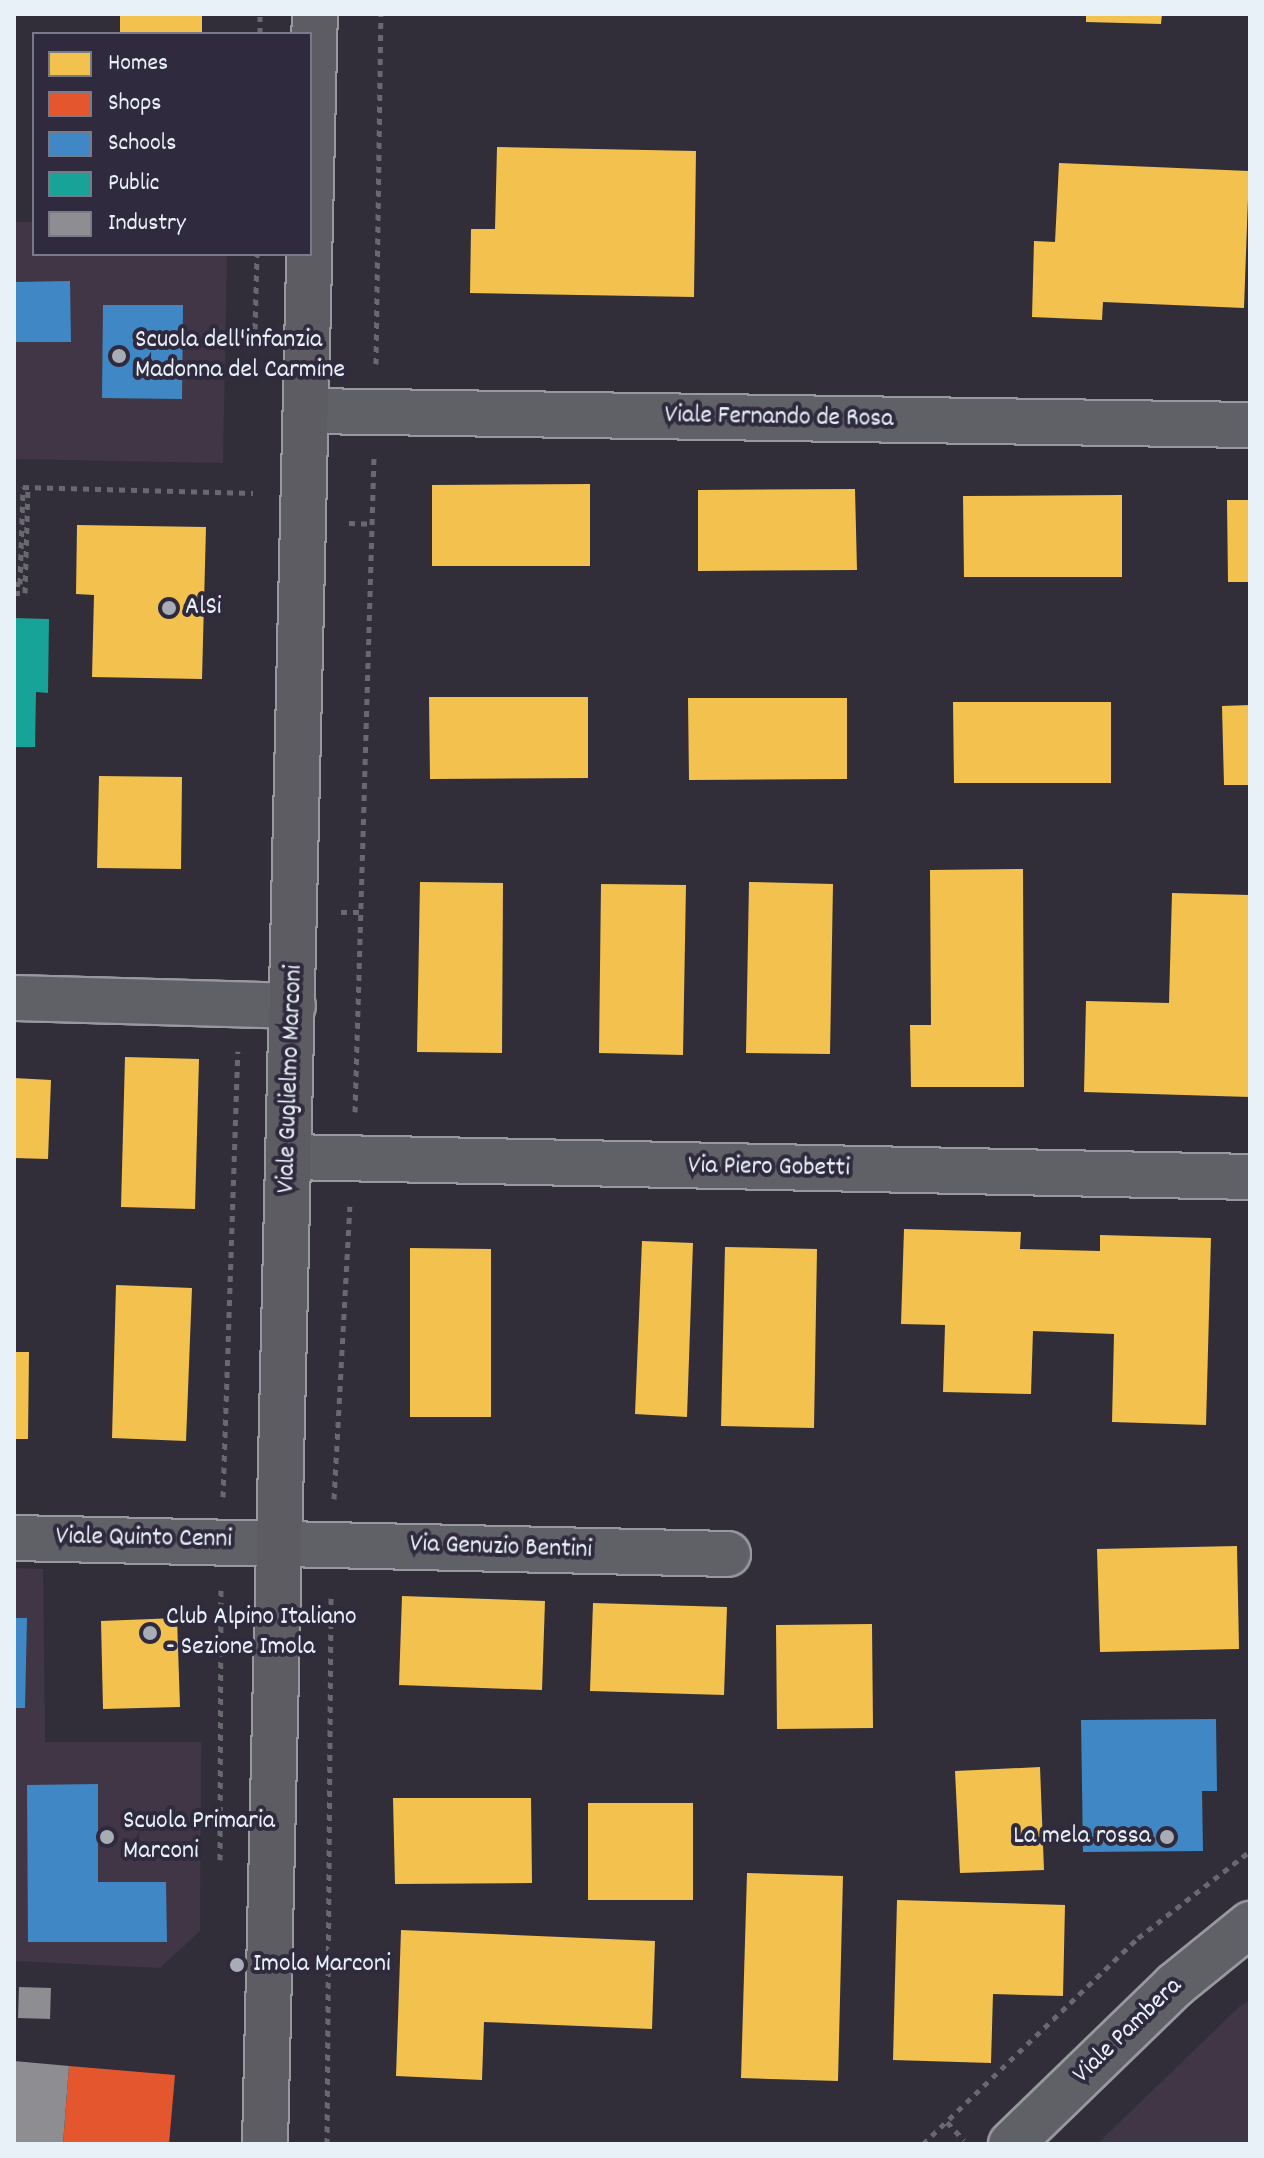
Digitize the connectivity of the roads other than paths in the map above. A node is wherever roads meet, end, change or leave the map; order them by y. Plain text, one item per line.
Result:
1 (315, 14) edge
2 (312, 184) edge
3 (311, 256) edge
4 (308, 411) junction
5 (1250, 425) edge
6 (14, 998) edge
7 (293, 1006) junction
8 (289, 1157) junction
9 (1250, 1177) edge
10 (14, 1538) edge
11 (275, 1541) junction
12 (728, 1554) dead end
13 (1250, 1924) edge
14 (265, 2144) edge
15 (1011, 2144) edge

1 - 2 main road, Viale Guglielmo Marconi
3 - 4 main road, Viale Guglielmo Marconi
4 - 5 street, Viale Fernando de Rosa
4 - 7 main road, Viale Guglielmo Marconi
6 - 7 street
7 - 8 main road, Viale Guglielmo Marconi
8 - 9 street, Via Piero Gobetti
8 - 11 main road, Viale Guglielmo Marconi
10 - 11 street, Viale Quinto Cenni
11 - 12 street, Via Genuzio Bentini
11 - 14 main road, Viale Guglielmo Marconi
13 - 15 street, Viale Pambera

